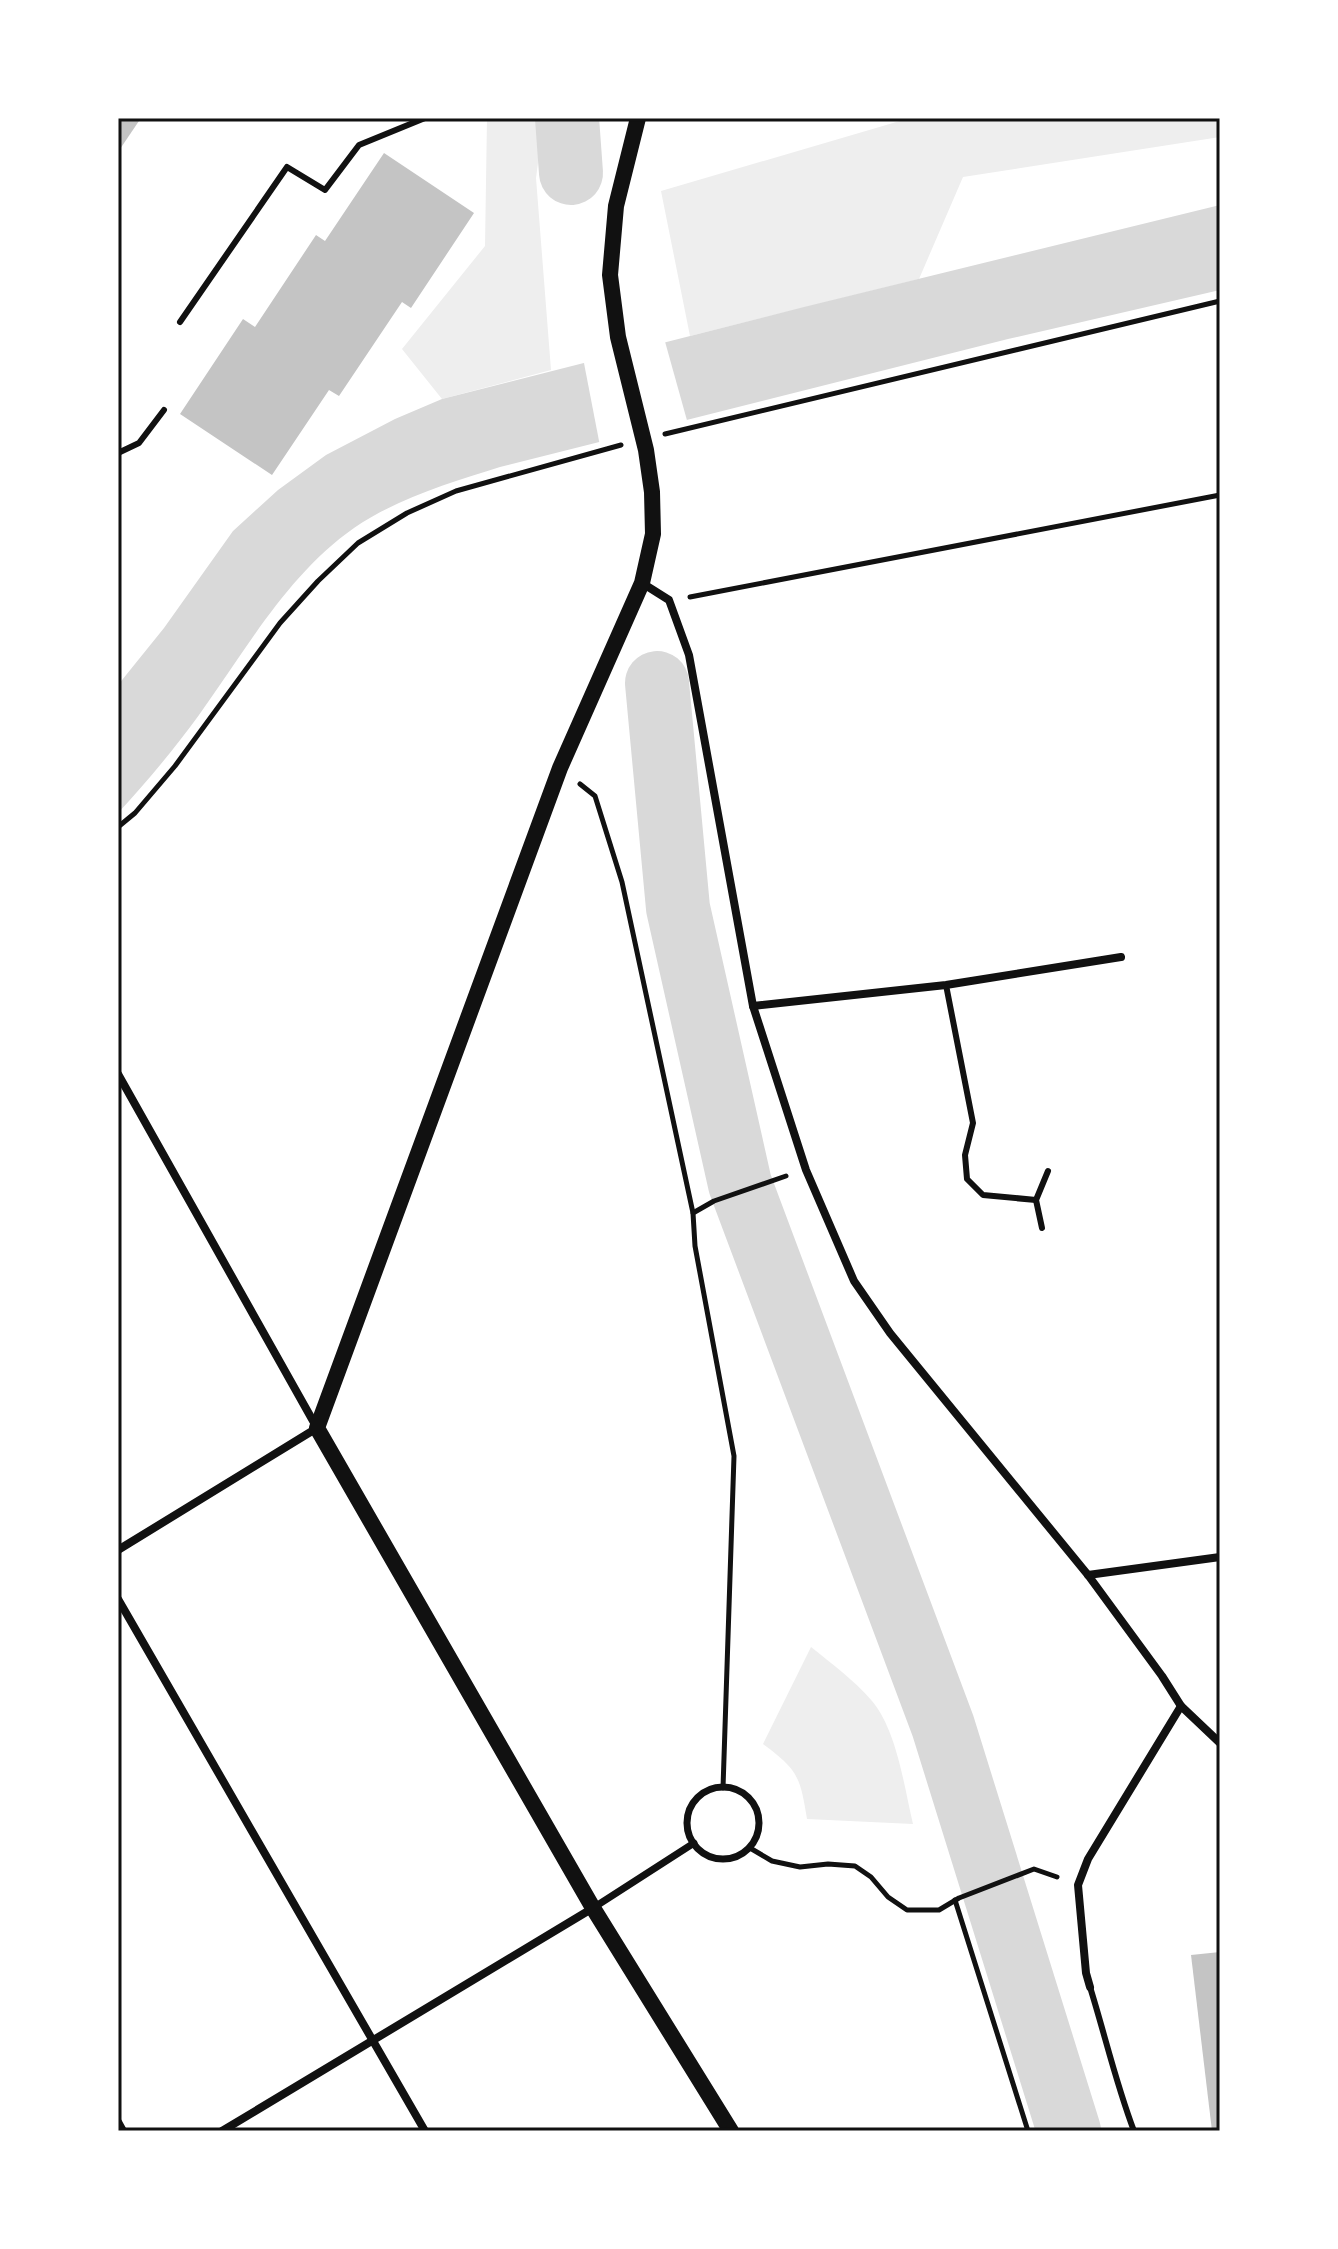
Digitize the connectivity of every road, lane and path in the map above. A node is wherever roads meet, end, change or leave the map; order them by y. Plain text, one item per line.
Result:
1 (425, 118) edge
2 (638, 118) edge
3 (1220, 301) edge
4 (180, 322) dead end
5 (164, 410) dead end
6 (689, 428) dead end
7 (601, 450) dead end
8 (118, 453) edge
9 (1220, 495) edge
10 (642, 583) junction
11 (669, 600) junction
12 (560, 768) junction
13 (118, 827) edge
14 (1121, 957) dead end
15 (946, 985) junction
16 (753, 1006) junction
17 (118, 1074) edge
18 (1048, 1171) dead end
19 (771, 1180) dead end
20 (1036, 1200) junction
21 (693, 1213) junction
22 (1042, 1228) dead end
23 (317, 1428) junction
24 (118, 1550) edge
25 (1220, 1557) edge
26 (1088, 1575) junction
27 (118, 1599) edge
28 (1181, 1706) junction
29 (1220, 1743) edge
30 (723, 1788) junction
31 (694, 1843) junction
32 (750, 1848) junction
33 (1034, 1869) dead end
34 (957, 1899) junction
35 (593, 1908) junction
36 (1090, 1987) joint
37 (373, 2042) junction
38 (118, 2122) edge
39 (123, 2131) edge
40 (222, 2131) edge
41 (425, 2131) edge
42 (731, 2131) edge
43 (1028, 2131) edge
44 (1134, 2131) edge

1 - 4 lane
2 - 10 main road
3 - 6 path
5 - 8 lane
7 - 13 path
9 - 11 path
10 - 11 street
10 - 12 main road
11 - 16 street
12 - 21 path
12 - 23 main road
14 - 15 street
15 - 16 street
15 - 20 lane
16 - 26 street
17 - 23 street
18 - 20 lane
19 - 21 path
20 - 22 lane
21 - 30 path
23 - 24 street
23 - 35 main road
25 - 26 street
26 - 28 street
27 - 37 street
28 - 29 street
28 - 36 street
30 - 31 street
30 - 32 street
31 - 32 street
31 - 35 street
32 - 34 path
33 - 34 path
34 - 43 path
35 - 37 street
35 - 42 main road
36 - 44 lane
37 - 40 street
37 - 41 street
38 - 39 street

